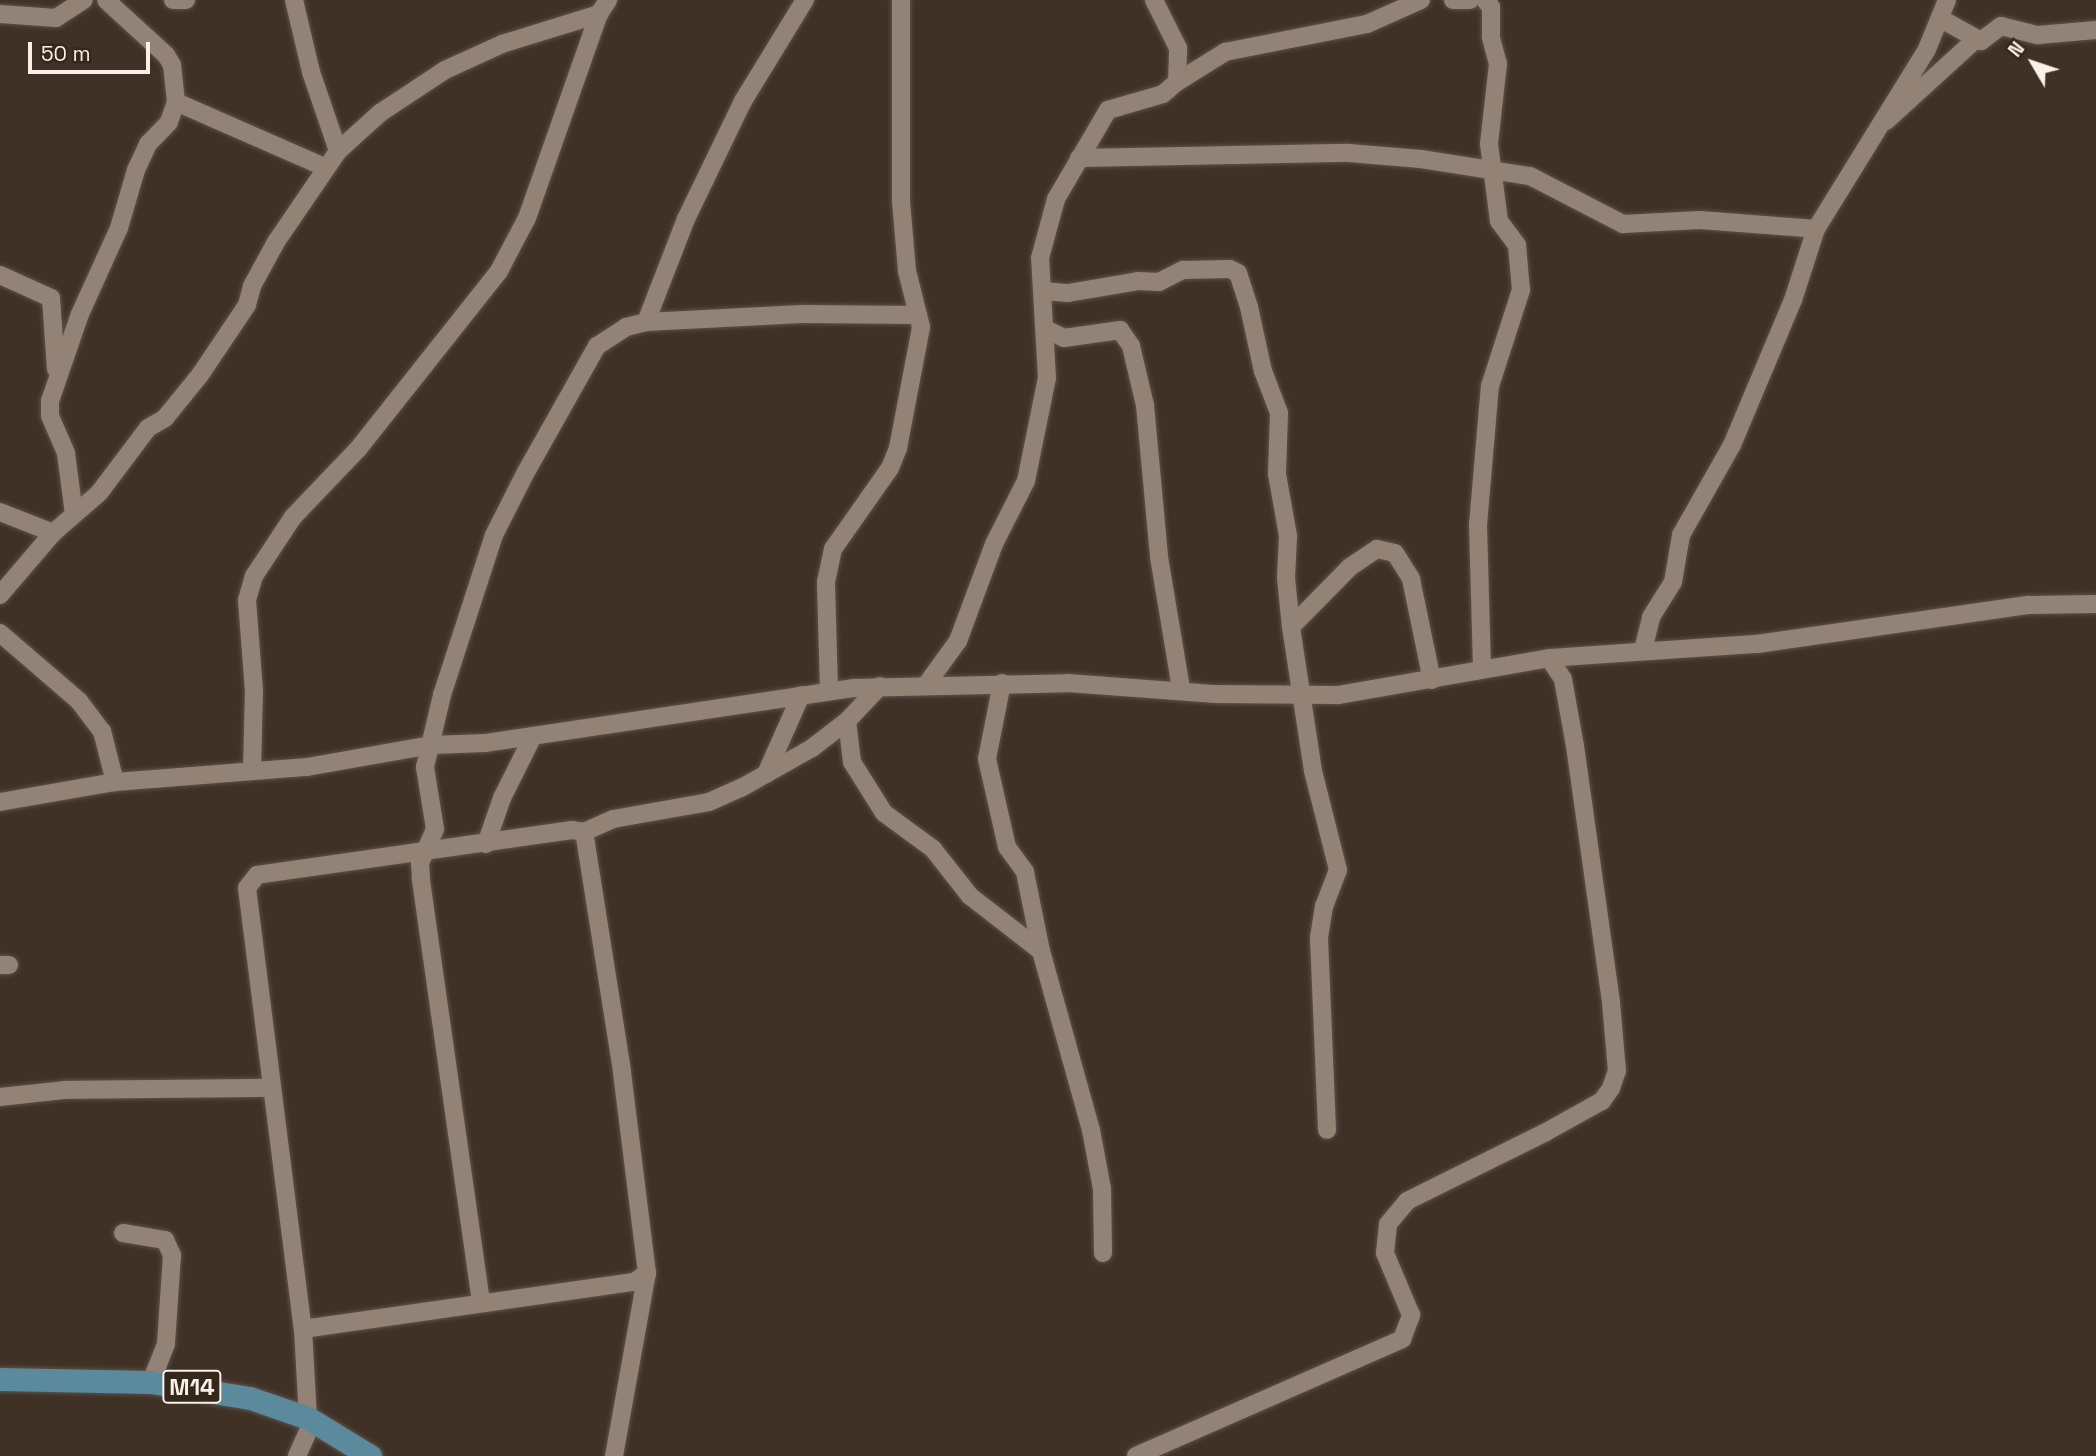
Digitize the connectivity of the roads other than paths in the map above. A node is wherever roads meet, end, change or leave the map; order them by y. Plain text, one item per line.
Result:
1 (84, 0) edge
2 (106, 0) edge
3 (173, 0) edge
4 (186, 0) edge
5 (294, 0) edge
6 (804, 0) edge
7 (901, 0) edge
8 (1154, 0) edge
9 (1421, 0) edge
10 (1453, 0) edge
11 (1470, 0) edge
12 (1485, 0) edge
13 (1947, 0) edge
14 (603, 7) edge
15 (0, 14) edge
16 (1941, 19) junction
17 (2096, 30) edge
18 (1974, 41) junction
19 (1177, 82) junction
20 (176, 102) junction
21 (1875, 129) junction
22 (338, 150) junction
23 (1079, 158) junction
24 (324, 167) junction
25 (1494, 173) junction
26 (1816, 229) junction
27 (0, 275) edge
28 (1044, 291) junction
29 (918, 315) junction
30 (646, 322) junction
31 (1045, 329) junction
32 (56, 376) junction
33 (0, 512) edge
34 (74, 514) junction
35 (53, 533) junction
36 (0, 595) edge
37 (2096, 604) edge
38 (1290, 627) junction
39 (0, 633) edge
40 (1643, 650) junction
41 (1549, 658) junction
42 (1482, 668) junction
43 (1432, 680) junction
44 (1002, 683) junction
45 (926, 685) junction
46 (880, 686) junction
47 (1181, 689) junction
48 (829, 691) junction
49 (802, 695) junction
50 (1304, 697) junction
51 (847, 722) junction
52 (533, 736) junction
53 (432, 746) junction
54 (251, 771) junction
55 (766, 774) junction
56 (115, 782) junction
57 (0, 802) edge
58 (584, 832) junction
59 (486, 844) junction
60 (424, 854) junction
61 (1041, 951) junction
62 (270, 1088) junction
63 (0, 1097) edge
64 (1327, 1130) dead end
65 (123, 1233) dead end
66 (1103, 1253) dead end
67 (647, 1273) junction
68 (481, 1302) junction
69 (303, 1329) junction
70 (0, 1379) edge
71 (150, 1382) junction
72 (309, 1423) junction
73 (1146, 1453) edge
74 (297, 1456) edge
75 (370, 1456) edge
76 (614, 1456) edge

1 - 15 street
2 - 20 street
3 - 4 street
5 - 22 street
6 - 30 street
7 - 29 street
8 - 19 street
9 - 19 street
10 - 11 street
12 - 25 street
13 - 16 street
14 - 22 street
14 - 54 street
16 - 18 street
16 - 21 street
17 - 18 street
18 - 21 street
19 - 23 street
20 - 24 street
20 - 32 street
21 - 26 street
22 - 24 street
23 - 25 street
23 - 28 street
24 - 34 street
25 - 26 street
25 - 42 street
26 - 40 street
27 - 32 street
28 - 31 street
28 - 38 street
29 - 30 street
29 - 48 street
30 - 53 street
31 - 45 street
31 - 47 street
32 - 34 street
33 - 35 street
34 - 35 street
35 - 36 street
37 - 40 street
38 - 43 street
38 - 50 street
39 - 56 street
40 - 41 street
41 - 42 street
41 - 73 street
42 - 43 street
43 - 50 street
44 - 45 street
44 - 47 street
44 - 61 street
45 - 46 street
46 - 48 street
46 - 51 street
47 - 50 street
48 - 49 street
49 - 52 street
49 - 55 street
50 - 64 street
51 - 55 street
51 - 61 street
52 - 53 street
52 - 59 street
53 - 54 street
53 - 60 street
54 - 56 street
55 - 58 street
56 - 57 street
58 - 59 street
58 - 67 street
59 - 60 street
60 - 62 street
60 - 68 street
61 - 66 street
62 - 63 street
62 - 69 street
65 - 71 street
67 - 68 street
67 - 76 street
68 - 69 street
69 - 72 street
70 - 71 main road, M14
71 - 72 main road, M14
72 - 74 street
72 - 75 main road, M14

